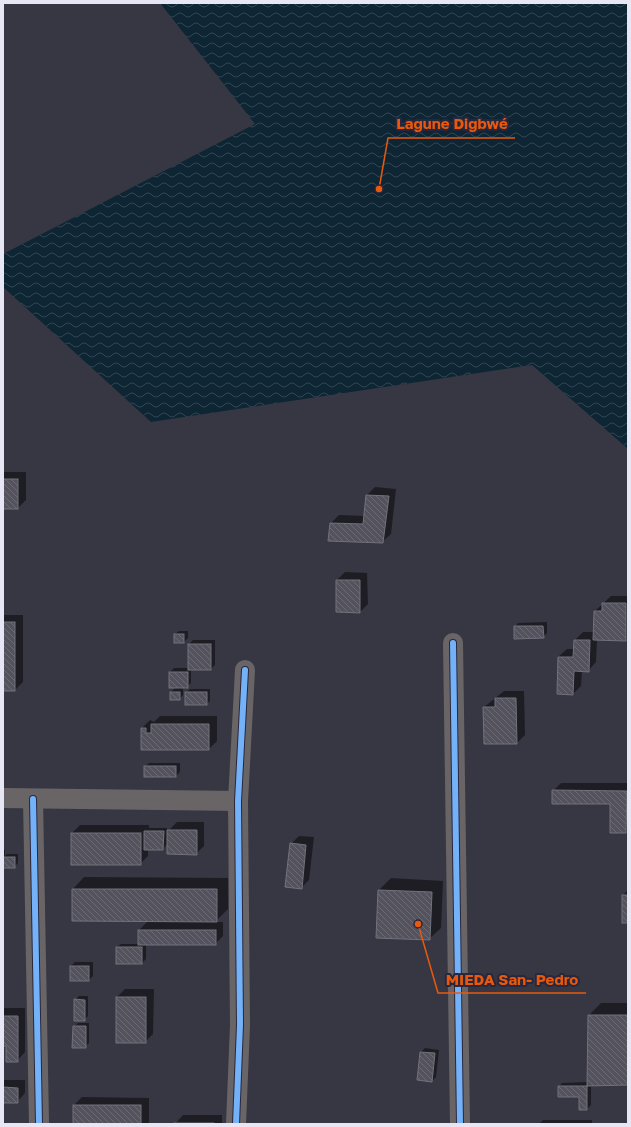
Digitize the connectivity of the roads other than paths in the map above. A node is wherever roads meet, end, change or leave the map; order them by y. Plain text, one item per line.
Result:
1 (453, 643) dead end
2 (245, 670) dead end
3 (3, 798) edge
4 (33, 799) junction
5 (238, 801) junction
6 (40, 1124) edge
7 (236, 1124) edge
8 (460, 1124) edge

1 - 8 street
2 - 5 street
3 - 4 street
4 - 5 street
4 - 6 street
5 - 7 street

